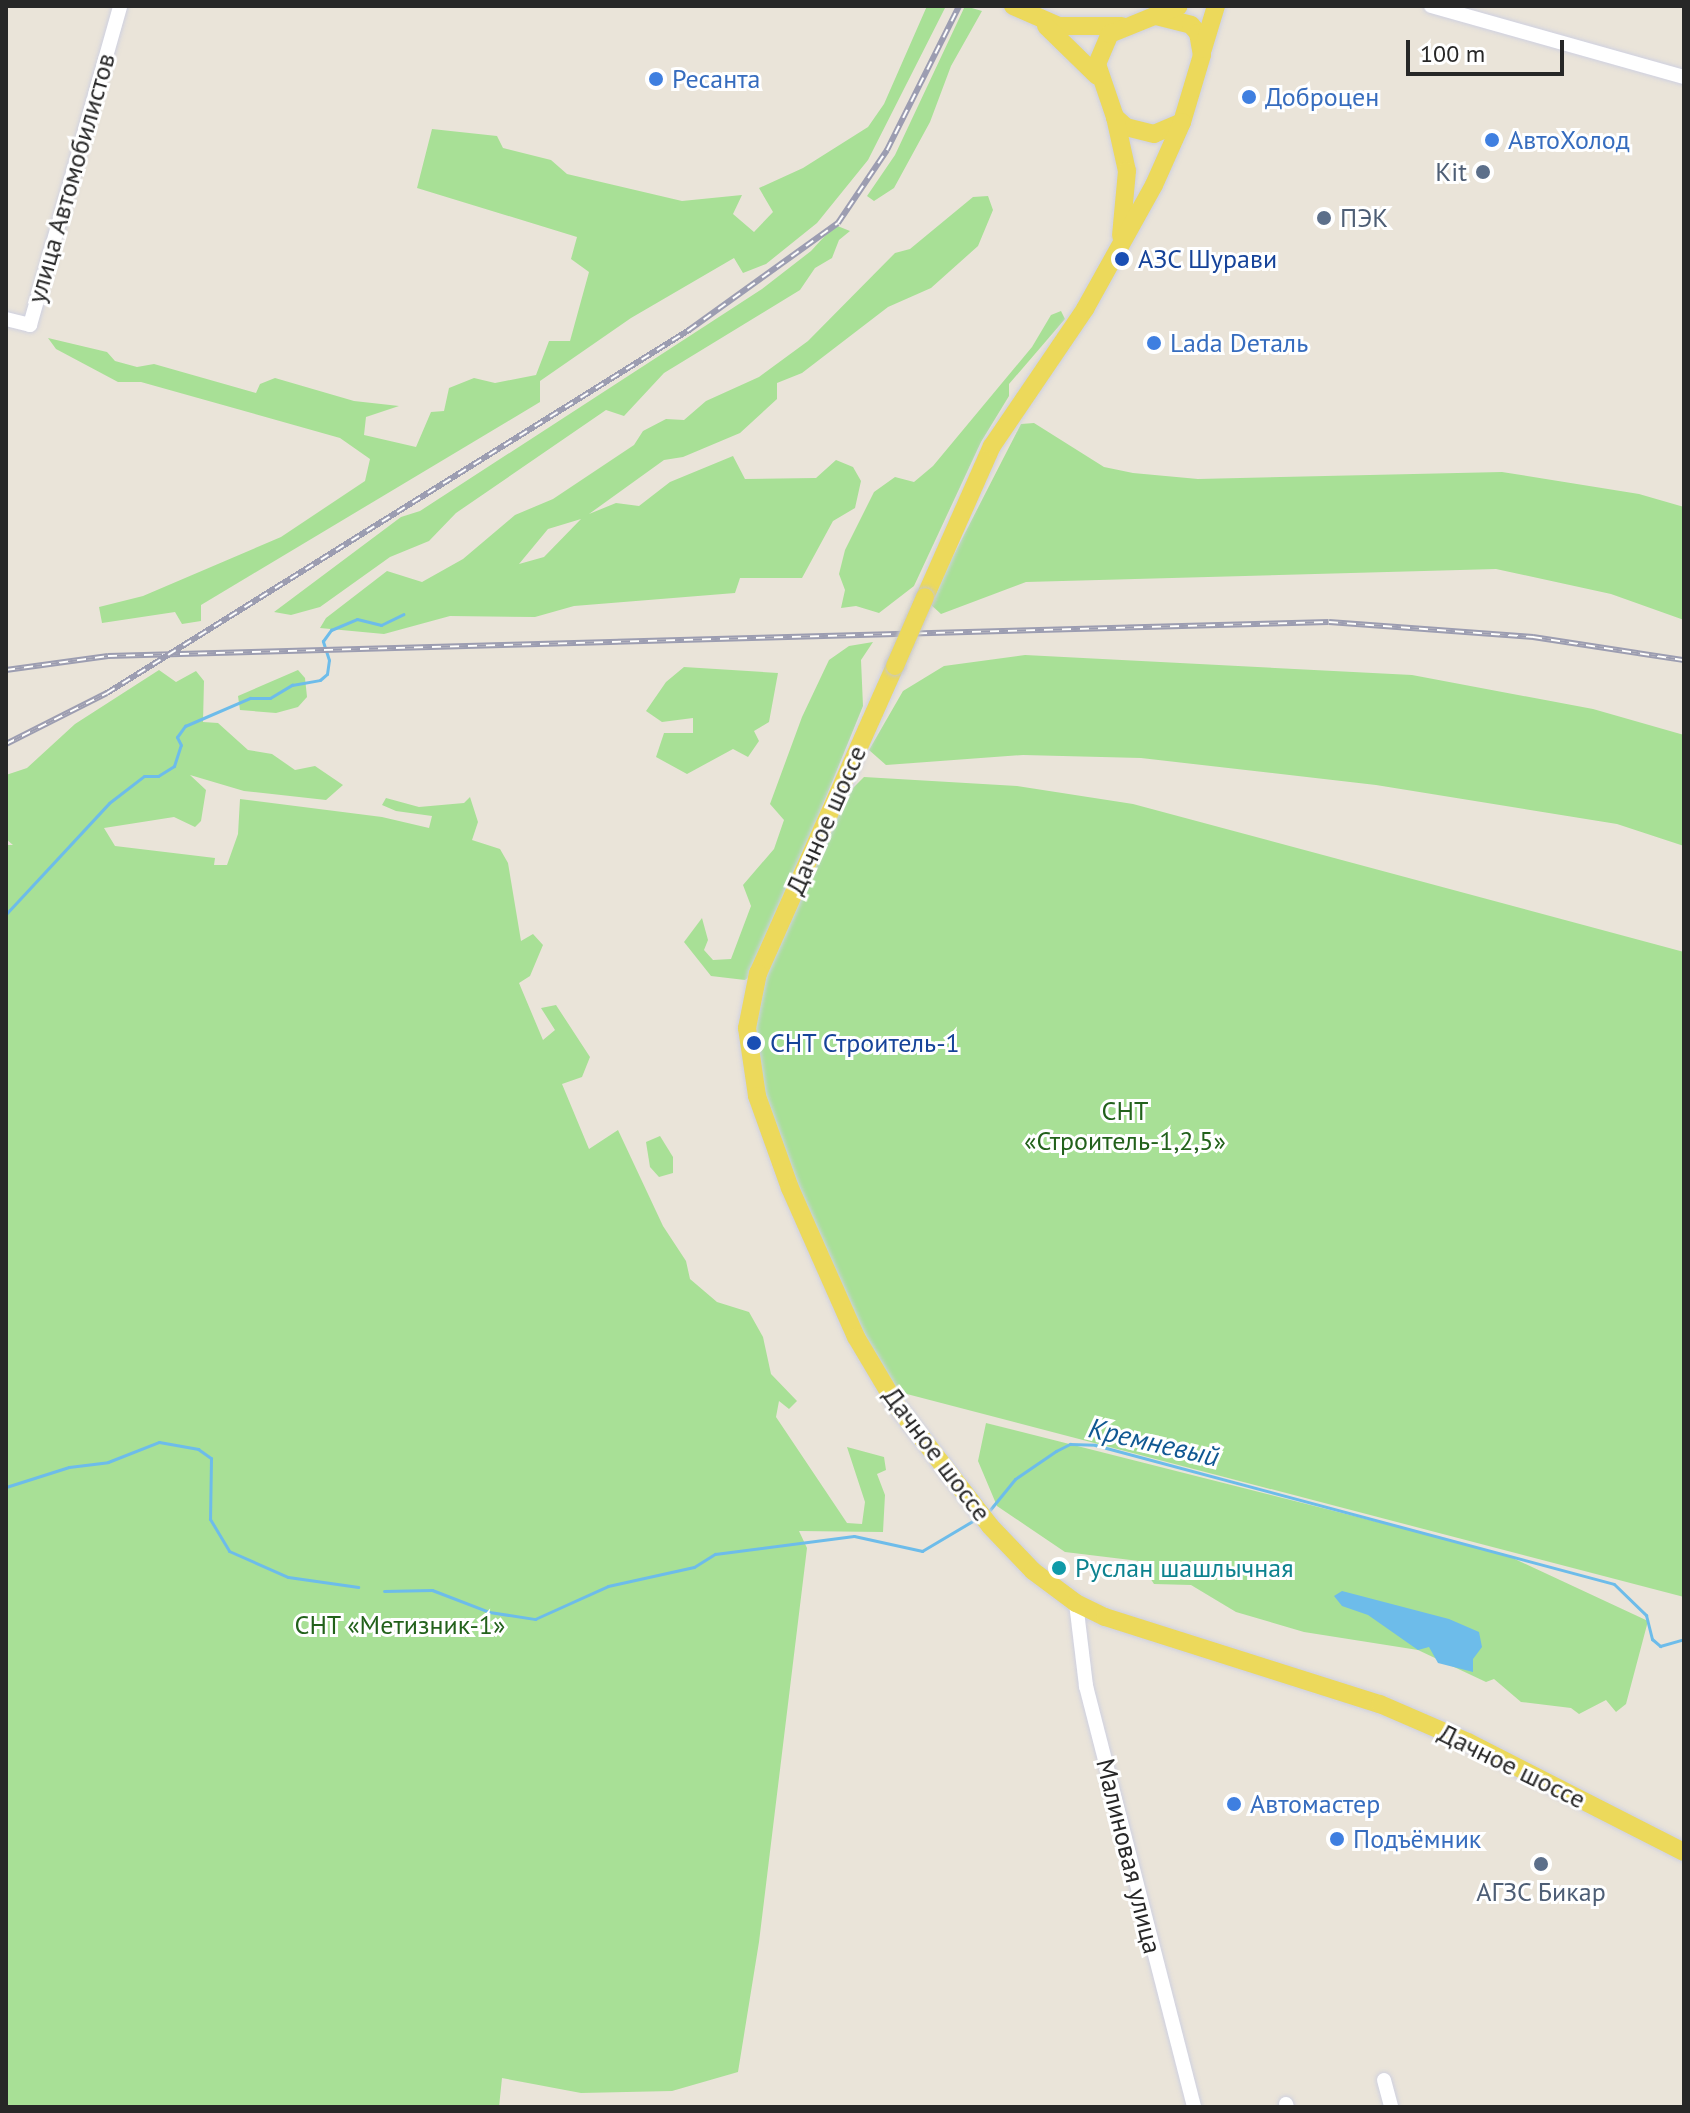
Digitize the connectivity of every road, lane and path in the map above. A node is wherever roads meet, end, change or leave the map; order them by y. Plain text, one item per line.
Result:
1 (120, 6) edge
2 (1013, 6) edge
3 (1179, 6) edge
4 (1216, 6) edge
5 (1431, 6) edge
6 (1156, 16) junction
7 (1034, 17) junction
8 (1122, 26) junction
9 (1202, 55) junction
10 (1097, 76) junction
11 (1684, 77) edge
12 (1115, 117) junction
13 (1182, 122) junction
14 (1119, 247) junction
15 (6, 319) edge
16 (1076, 1603) junction
17 (1684, 1852) edge
18 (1384, 2080) dead end
19 (1194, 2107) edge
20 (1391, 2107) edge

1 - 15 street, улица Автомобилистов
2 - 7 main road
3 - 6 main road
4 - 9 main road
5 - 11 street
6 - 8 main road
6 - 9 main road
7 - 8 main road
7 - 10 main road
8 - 10 main road
9 - 13 main road
10 - 12 main road
12 - 13 main road
12 - 14 main road
13 - 14 main road, Дачное шоссе
14 - 16 main road, Дачное шоссе, bridge
16 - 17 main road, Дачное шоссе
16 - 19 street, Малиновая улица
18 - 20 street

